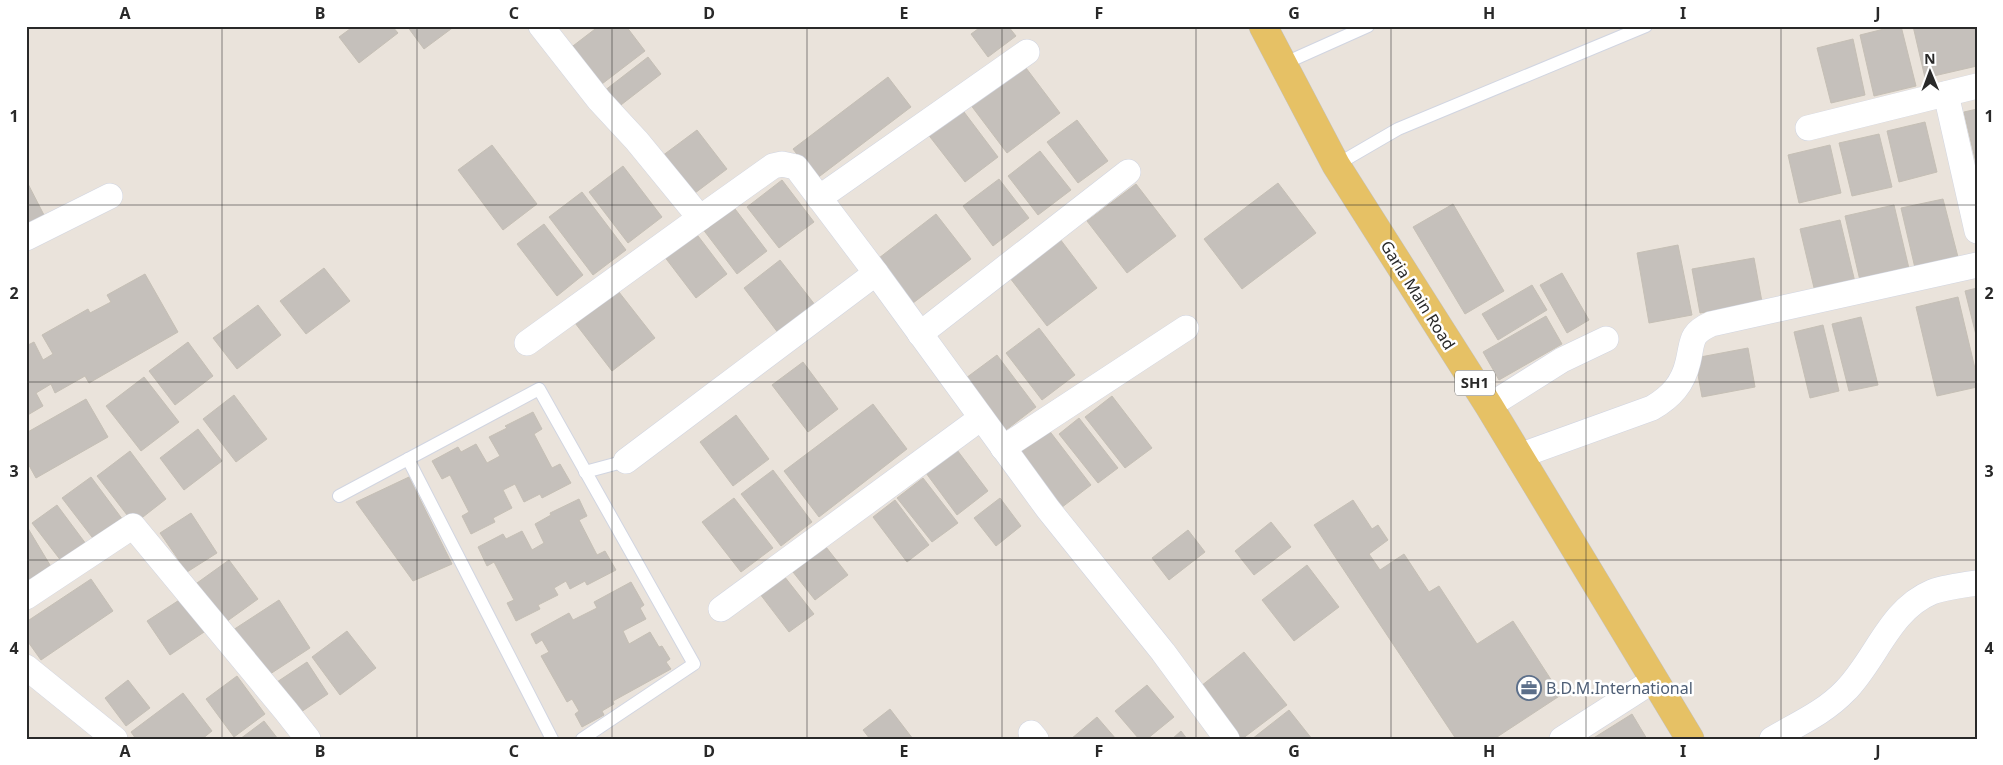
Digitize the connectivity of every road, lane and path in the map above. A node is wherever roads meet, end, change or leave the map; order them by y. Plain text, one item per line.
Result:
1 (541, 26) edge
2 (1263, 26) edge
3 (1368, 26) edge
4 (1646, 26) edge
5 (1027, 52) dead end
6 (1283, 64) junction
7 (1977, 86) edge
8 (1946, 94) junction
9 (1808, 128) dead end
10 (1336, 165) junction
11 (1128, 172) dead end
12 (110, 196) dead end
13 (819, 198) junction
14 (700, 218) junction
15 (1977, 231) edge
16 (26, 238) edge
17 (1977, 265) edge
18 (876, 273) junction
19 (1186, 328) dead end
20 (920, 334) junction
21 (1606, 340) dead end
22 (526, 343) dead end
23 (1489, 406) junction
24 (981, 418) junction
25 (1003, 448) junction
26 (1519, 456) junction
27 (408, 459) junction
28 (626, 461) joint
29 (584, 472) junction
30 (340, 496) dead end
31 (1977, 583) edge
32 (26, 597) edge
33 (721, 609) dead end
34 (26, 667) edge
35 (1654, 680) junction
36 (115, 739) edge
37 (308, 739) edge
38 (552, 739) edge
39 (582, 739) edge
40 (1227, 739) edge
41 (1562, 739) edge
42 (1690, 739) edge
43 (1772, 739) edge

1 - 14 street
2 - 6 main road, Garia Main Road / SH1
3 - 6 lane
4 - 10 lane
5 - 13 street
6 - 10 main road, Garia Main Road / SH1
7 - 8 street
8 - 9 street
8 - 15 street
10 - 23 main road, Garia Main Road / SH1
11 - 20 street
12 - 16 street
13 - 14 street
13 - 18 street
14 - 22 street
17 - 26 street
18 - 20 street
18 - 28 street
19 - 25 street
20 - 24 street
21 - 23 street
23 - 26 main road, Garia Main Road / SH1
24 - 25 street
24 - 33 street
25 - 40 street
26 - 35 main road, Garia Main Road / SH1
27 - 29 lane
27 - 30 lane
27 - 38 lane
28 - 29 lane
29 - 39 lane
31 - 43 street
32 - 37 street
34 - 36 street
35 - 41 street
35 - 42 main road, Garia Main Road / SH1

